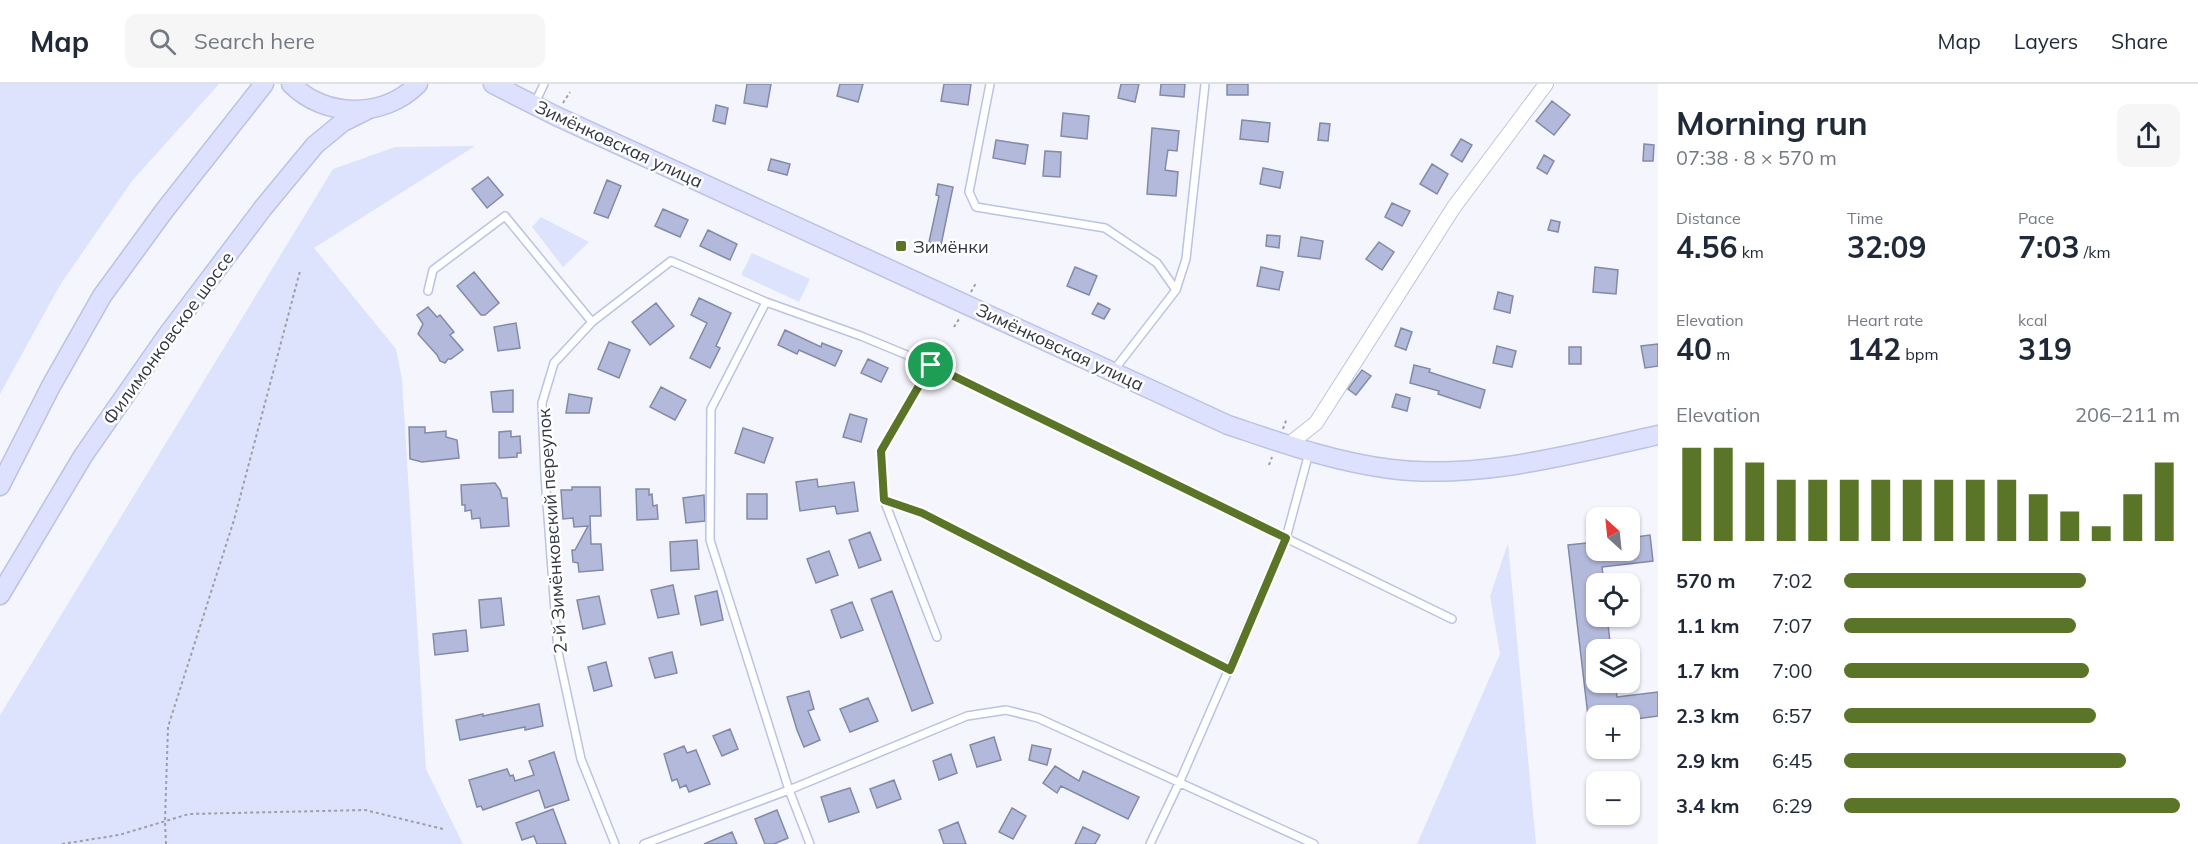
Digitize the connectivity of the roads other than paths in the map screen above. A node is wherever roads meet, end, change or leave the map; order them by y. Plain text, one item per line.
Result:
1 (264, 84) edge
2 (291, 84) edge
3 (418, 84) edge
4 (493, 84) edge
5 (544, 84) edge
6 (990, 84) edge
7 (1205, 84) edge
8 (1546, 84) edge
9 (534, 105) junction
10 (369, 109) junction
11 (1176, 290) junction
12 (428, 291) dead end
13 (766, 302) junction
14 (592, 322) junction
15 (931, 365) junction
16 (1112, 372) junction
17 (1658, 435) edge
18 (1288, 445) junction
19 (1310, 453) junction
20 (0, 486) edge
21 (884, 500) junction
22 (1286, 538) junction
23 (0, 595) edge
24 (1452, 619) dead end
25 (937, 637) dead end
26 (1230, 670) junction
27 (1180, 781) junction
28 (789, 790) junction
29 (615, 844) edge
30 (644, 844) edge
31 (810, 844) edge
32 (1150, 844) edge
33 (1314, 844) edge

1 - 20 main road
2 - 10 main road, Филимонковское шоссе
3 - 10 main road, Филимонковское шоссе
4 - 9 main road, Зимёнковская улица
5 - 9 lane
6 - 11 lane
7 - 11 lane
8 - 18 street
9 - 16 main road, Зимёнковская улица
10 - 23 main road, Филимонковское шоссе
11 - 16 lane
12 - 14 lane
13 - 14 lane, 2-й Зимёнковский переулок
13 - 15 lane, 2-й Зимёнковский переулок
13 - 28 lane
14 - 29 lane, 2-й Зимёнковский переулок
15 - 21 lane
15 - 22 lane, 2-й Зимёнковский переулок
16 - 18 main road, Зимёнковская улица
17 - 19 main road, Зимёнковская улица
18 - 19 main road, Зимёнковская улица
19 - 22 lane
21 - 25 lane
21 - 26 lane
22 - 24 lane, 2-й Зимёнковский переулок
22 - 26 lane
26 - 27 lane
27 - 28 lane
27 - 32 lane
27 - 33 lane
28 - 30 lane
28 - 31 lane

